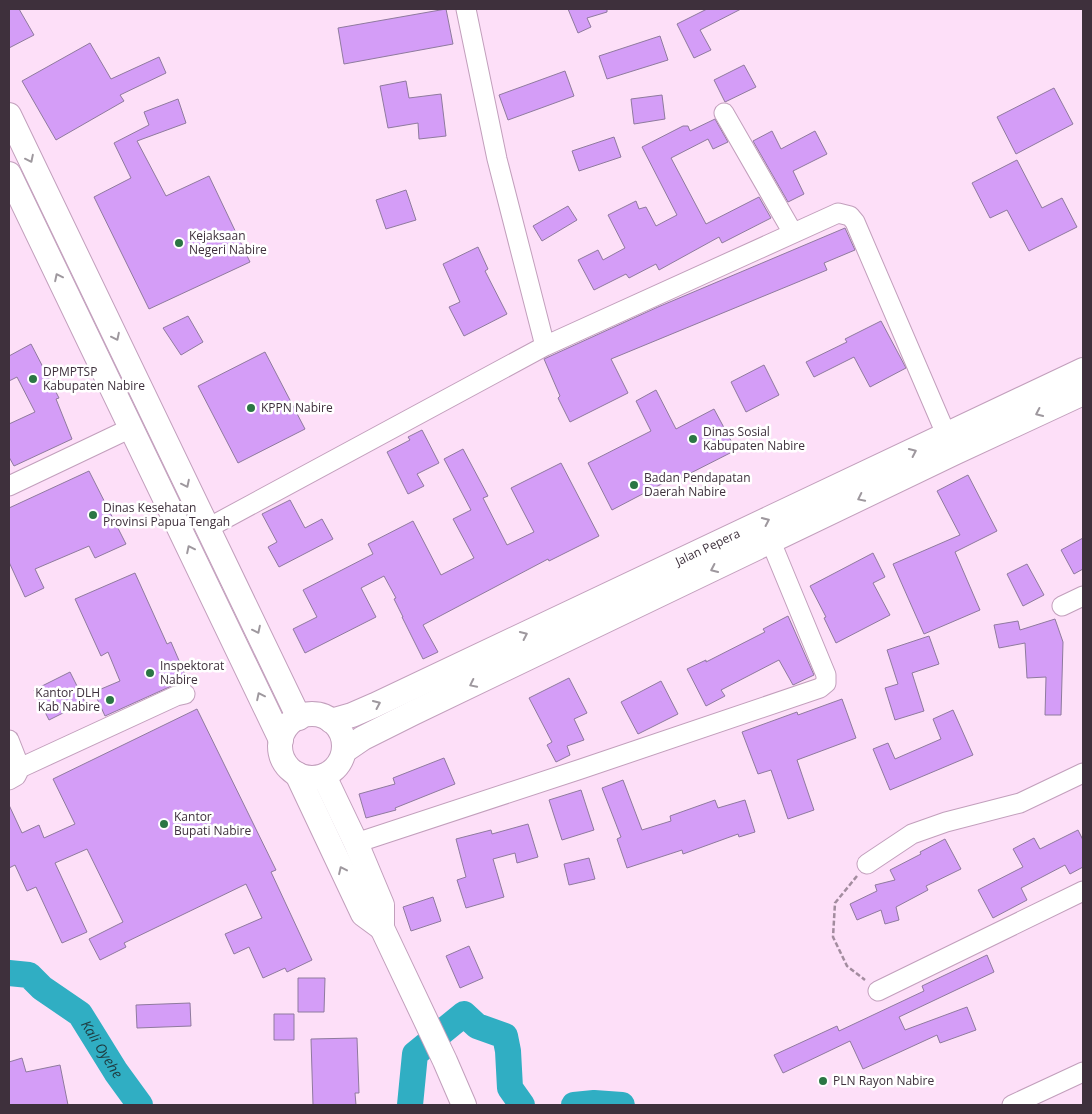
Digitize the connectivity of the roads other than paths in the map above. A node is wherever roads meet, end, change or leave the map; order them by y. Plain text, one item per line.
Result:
1 (466, 9) edge
2 (724, 113) dead end
3 (9, 115) edge
4 (9, 174) edge
5 (793, 233) junction
6 (98, 300) junction
7 (75, 312) junction
8 (545, 346) junction
9 (1083, 370) edge
10 (1083, 393) edge
11 (131, 428) junction
12 (951, 444) junction
13 (9, 486) edge
14 (208, 528) junction
15 (771, 542) junction
16 (643, 591) junction
17 (1083, 596) edge
18 (1062, 606) dead end
19 (185, 694) dead end
20 (299, 718) junction
21 (331, 720) junction
22 (9, 740) edge
23 (281, 740) junction
24 (344, 752) junction
25 (1083, 773) edge
26 (14, 774) edge
27 (297, 774) junction
28 (324, 776) junction
29 (356, 843) junction
30 (867, 864) road end
31 (1083, 891) edge
32 (382, 928) junction
33 (878, 991) road end
34 (1083, 1072) edge
35 (464, 1105) edge
36 (1012, 1105) edge

1 - 8 street
2 - 5 street
3 -> 6 main road
7 -> 4 main road
5 - 8 street
5 - 12 street
6 - 7 main road
6 -> 14 main road
7 - 11 main road
8 - 14 street
9 - 12 main road, Jalan Pepera
10 -> 12 main road, Jalan Pepera
11 - 13 street
23 -> 11 main road
12 -> 15 main road, Jalan Pepera
16 -> 12 main road, Jalan Pepera
14 -> 20 main road
15 -> 16 main road, Jalan Pepera
15 - 29 street
21 -> 16 main road, Jalan Pepera
16 -> 24 main road, Jalan Pepera
17 - 18 street
19 - 26 street
20 - 21 main road
20 - 23 main road
21 - 24 main road
22 - 26 street
23 - 27 main road
24 - 28 main road
25 - 30 street
27 - 28 main road
32 -> 27 main road
28 - 29 main road
29 - 32 main road
31 - 33 street
32 - 35 main road
34 - 36 street

